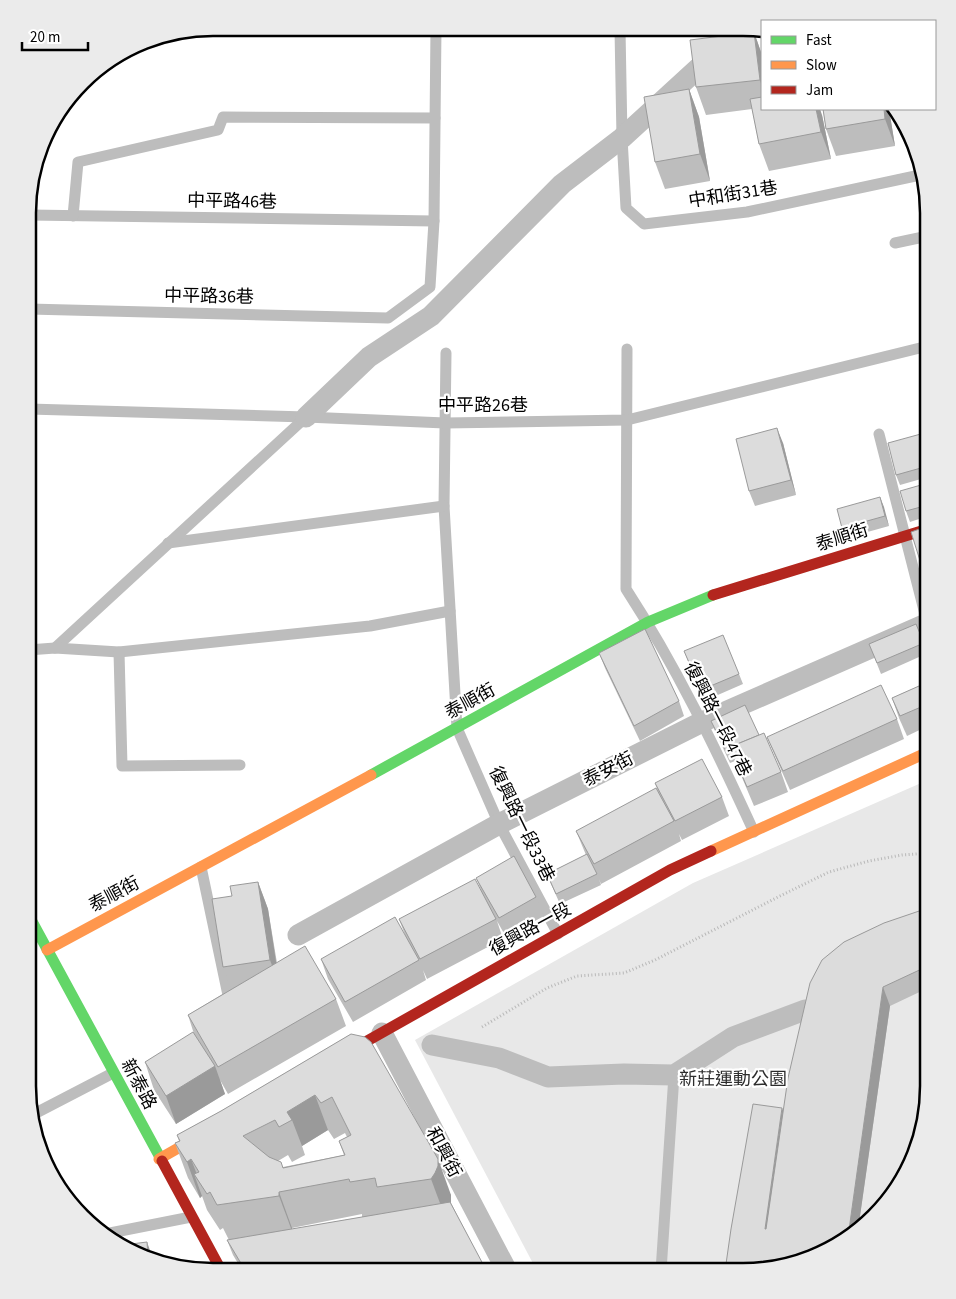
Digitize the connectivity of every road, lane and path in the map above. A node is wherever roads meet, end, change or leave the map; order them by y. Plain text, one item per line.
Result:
1 (620, 36) edge
2 (733, 36) edge
3 (436, 37) edge
4 (435, 118) junction
5 (622, 138) junction
6 (916, 176) edge
7 (36, 215) edge
8 (73, 216) junction
9 (434, 221) junction
10 (920, 238) edge
11 (895, 243) dead end
12 (36, 309) edge
13 (920, 348) edge
14 (627, 349) dead end
15 (446, 353) dead end
16 (36, 409) edge
17 (306, 417) junction
18 (627, 420) junction
19 (445, 423) junction
20 (879, 434) dead end
21 (444, 506) junction
22 (920, 532) edge
23 (904, 537) junction
24 (168, 544) junction
25 (920, 594) edge
26 (450, 611) junction
27 (648, 622) junction
28 (920, 629) edge
29 (55, 648) junction
30 (36, 649) edge
31 (118, 652) junction
32 (702, 722) junction
33 (457, 728) junction
34 (919, 756) edge
35 (240, 765) dead end
36 (499, 824) junction
37 (754, 832) junction
38 (919, 854) edge
39 (201, 867) junction
40 (36, 929) edge
41 (558, 934) junction
42 (298, 935) dead end
43 (47, 950) junction
44 (228, 995) edge
45 (804, 1010) edge
46 (482, 1027) dead end
47 (382, 1033) junction
48 (432, 1045) dead end
49 (323, 1066) edge
50 (113, 1073) junction
51 (674, 1075) junction
52 (38, 1112) edge
53 (220, 1124) edge
54 (160, 1159) junction
55 (192, 1217) junction
56 (114, 1232) edge
57 (217, 1263) edge
58 (503, 1263) edge
59 (662, 1263) edge

1 - 5 lane, 中和街31巷
2 - 5 street
3 - 4 lane
4 - 8 lane
4 - 9 lane
5 - 6 lane, 中和街31巷
5 - 17 street
7 - 8 lane, 中平路46巷
8 - 9 lane, 中平路46巷
9 - 12 lane, 中平路36巷
10 - 11 lane
13 - 18 lane, 中平路26巷
14 - 18 lane, 復興路一段47巷
15 - 19 lane
16 - 17 lane, 中平路26巷
17 - 19 lane, 中平路26巷
17 - 24 lane
18 - 19 lane, 中平路26巷
18 - 27 lane, 復興路一段47巷
19 - 21 lane
20 - 23 lane
21 - 24 lane
21 - 26 lane
22 - 23 street, 泰順街
23 - 25 lane
23 - 27 street, 泰順街
24 - 29 lane
26 - 31 lane
26 - 33 lane
27 - 32 lane, 復興路一段47巷
27 - 33 street, 泰順街
28 - 32 street, 泰安街
29 - 30 lane
29 - 31 lane
31 - 35 lane
32 - 36 street, 泰安街
32 - 37 lane, 復興路一段47巷
33 - 36 lane, 復興路一段33巷
33 - 39 street, 泰順街
34 - 37 street, 復興路一段
36 - 41 lane, 復興路一段33巷
36 - 42 street, 泰安街
37 - 41 street, 復興路一段
38 - 46 path
39 - 43 street, 泰順街
39 - 44 lane
40 - 43 street, 新泰路
41 - 47 street, 復興路一段
43 - 50 street, 新泰路
45 - 51 street
47 - 49 street, 復興路一段
47 - 58 street, 和興街
48 - 51 street
50 - 52 lane
50 - 54 street, 新泰路
51 - 59 lane
53 - 54 street
54 - 55 street, 新泰路
55 - 56 lane
55 - 57 street, 新泰路

